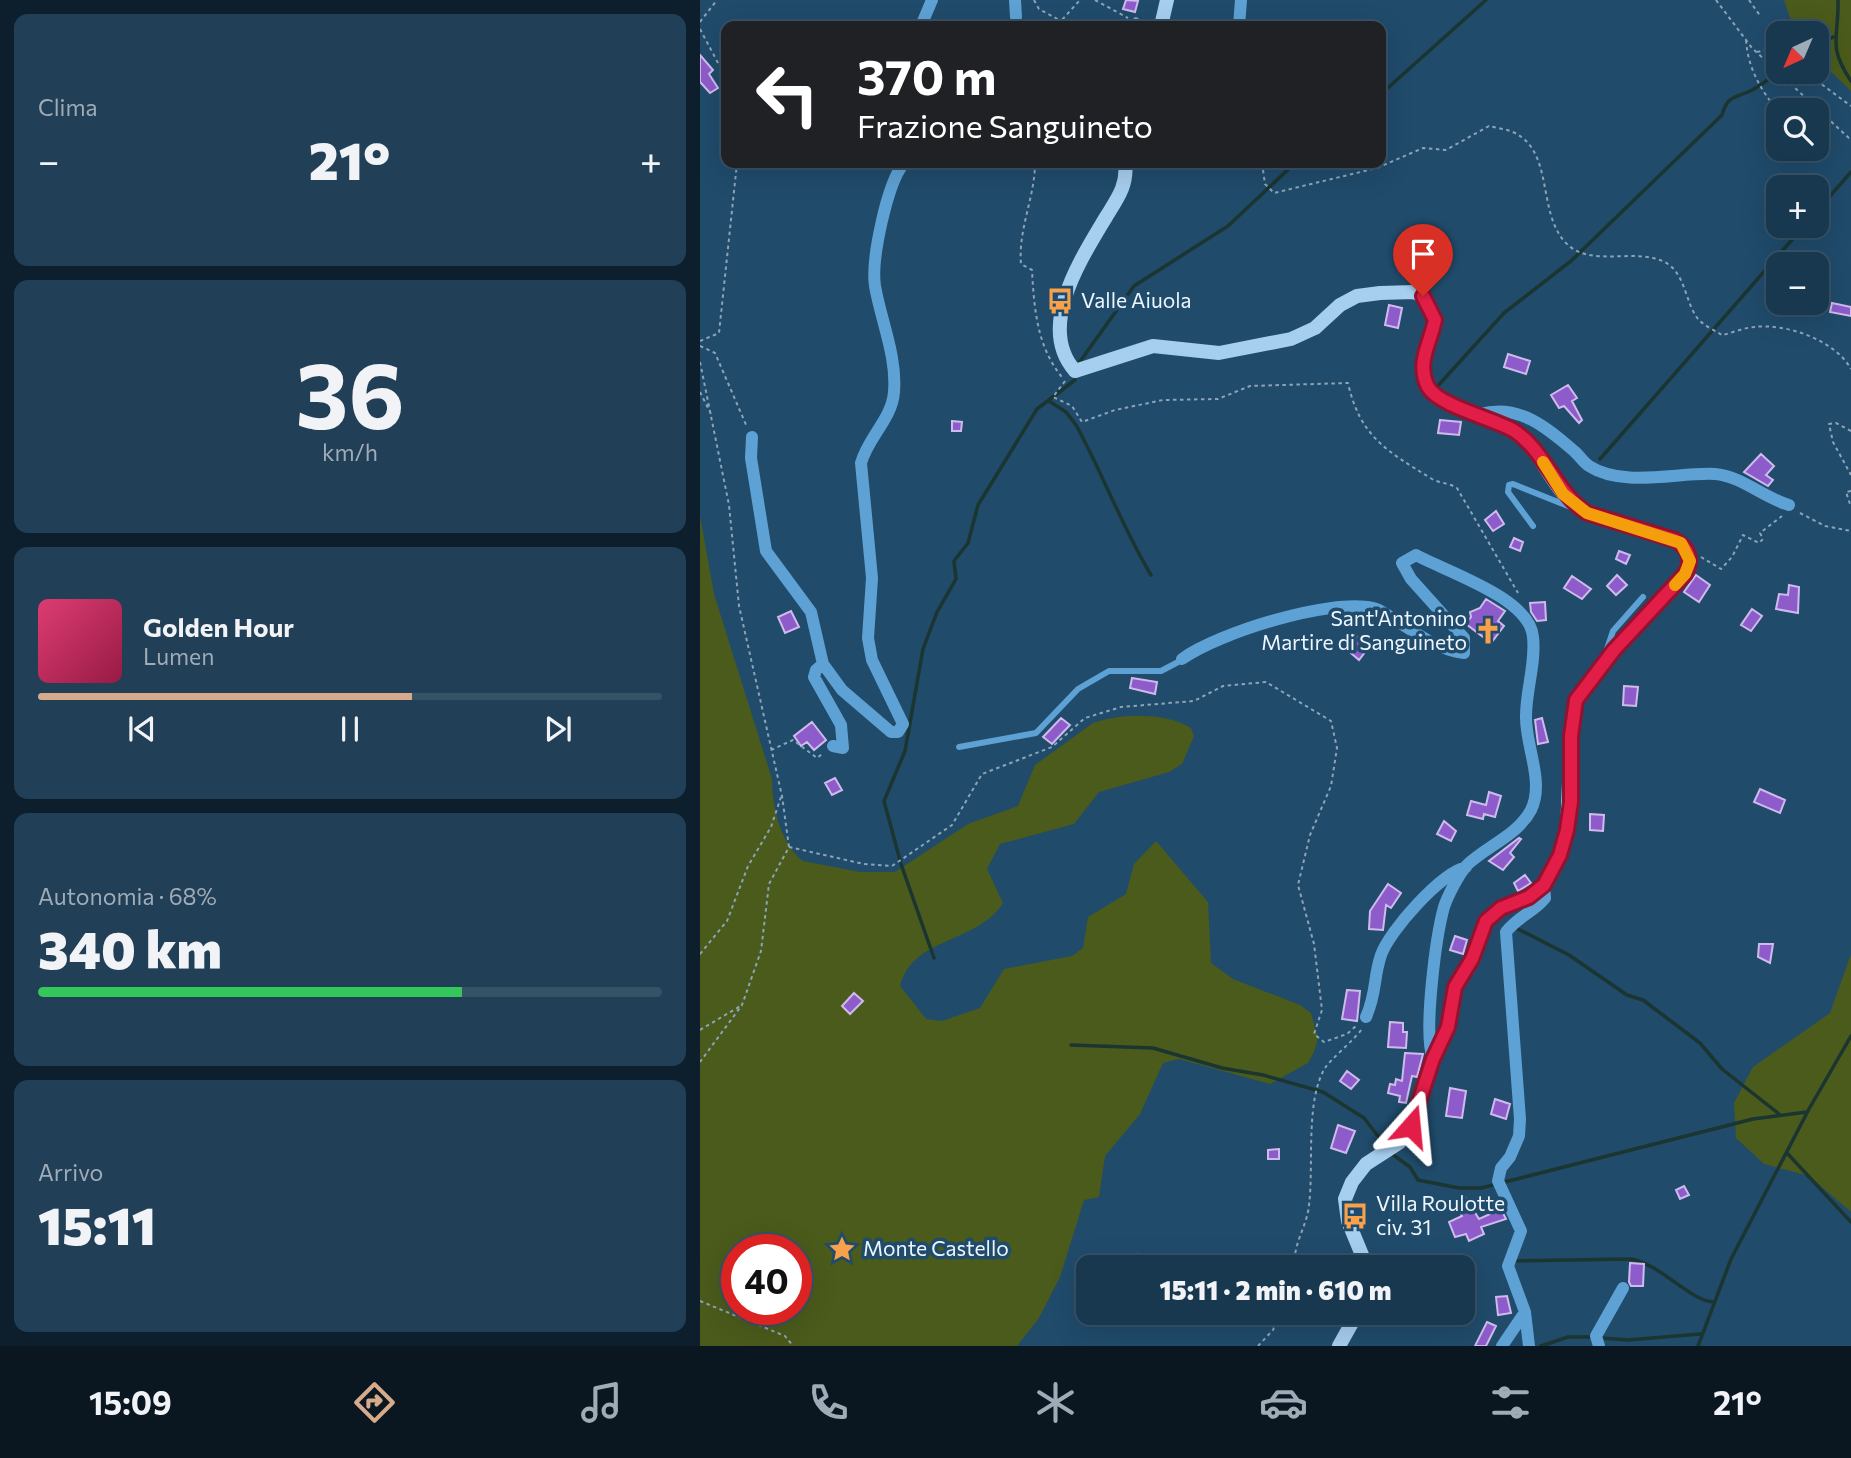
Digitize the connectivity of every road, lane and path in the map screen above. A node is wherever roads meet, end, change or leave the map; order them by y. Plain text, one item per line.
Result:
1 (717, 0) edge
2 (932, 0) edge
3 (1015, 0) edge
4 (1034, 0) edge
5 (1080, 0) edge
6 (1095, 0) edge
7 (1167, 0) edge
8 (1241, 0) edge
9 (1716, 0) edge
10 (1749, 0) edge
11 (1761, 16) dead end
12 (1016, 17) dead end
13 (922, 21) edge
14 (1061, 21) joint
15 (1132, 21) edge
16 (1162, 21) edge
17 (1239, 21) edge
18 (700, 22) edge
19 (700, 29) edge
20 (1745, 39) junction
21 (1766, 50) edge
22 (1756, 52) junction
23 (721, 69) edge
24 (1821, 84) edge
25 (1767, 98) edge
26 (1851, 106) edge
27 (1851, 141) edge
28 (1386, 164) edge
29 (736, 168) edge
30 (901, 168) edge
31 (1035, 168) edge
32 (1125, 168) edge
33 (1263, 168) edge
34 (1377, 168) edge
35 (700, 341) edge
36 (700, 346) edge
37 (700, 362) edge
38 (1851, 369) edge
39 (700, 392) edge
40 (1480, 414) junction
41 (714, 420) junction
42 (1851, 431) edge
43 (752, 437) joint
44 (1851, 475) edge
45 (1851, 491) edge
46 (1578, 507) junction
47 (1851, 507) edge
48 (1788, 509) junction
49 (1533, 526) dead end
50 (1851, 531) edge
51 (1686, 548) junction
52 (1643, 597) dead end
53 (1518, 609) junction
54 (1182, 659) joint
55 (1606, 660) junction
56 (823, 664) junction
57 (833, 746) joint
58 (959, 747) dead end
59 (770, 751) junction
60 (782, 796) junction
61 (789, 847) junction
62 (1466, 867) junction
63 (1544, 885) junction
64 (700, 954) edge
65 (743, 1005) junction
66 (1367, 1019) junction
67 (700, 1030) edge
68 (1433, 1059) junction
69 (700, 1062) edge
70 (1295, 1255) edge
71 (1362, 1255) edge
72 (1623, 1288) dead end
73 (700, 1301) edge
74 (1525, 1312) junction
75 (1275, 1325) edge
76 (1351, 1325) edge
77 (793, 1346) edge
78 (1258, 1346) edge
79 (1339, 1346) edge
80 (1502, 1346) edge
81 (1529, 1346) edge
82 (1599, 1346) edge

1 - 18 path
2 - 13 street
3 - 12 street
4 - 14 path
5 - 14 path
6 - 15 path
7 - 16 street
8 - 17 street
9 - 20 path
10 - 11 path
19 - 23 path
20 - 22 path
20 - 25 path
21 - 22 path
22 - 27 path
24 - 26 path
28 - 38 path
29 - 35 path
30 - 56 street
31 - 53 path
32 - 40 street
33 - 34 path
36 - 43 path
37 - 41 path
39 - 41 path
40 - 46 street
40 - 48 street
41 - 59 path
42 - 44 path
43 - 56 street
45 - 47 path
46 - 49 lane
46 - 51 street
48 - 50 path
48 - 51 path
51 - 55 street
52 - 55 lane
53 - 54 street
53 - 62 street
54 - 58 lane
55 - 63 street
56 - 57 street
57 - 59 path
59 - 60 path
60 - 61 path
60 - 64 path
61 - 65 path
61 - 66 path
62 - 66 street
62 - 68 street
63 - 68 street
63 - 74 street
65 - 67 path
65 - 69 path
66 - 70 path
68 - 71 street
72 - 82 street
73 - 77 path
74 - 80 street
74 - 81 street
75 - 78 path
76 - 79 street

